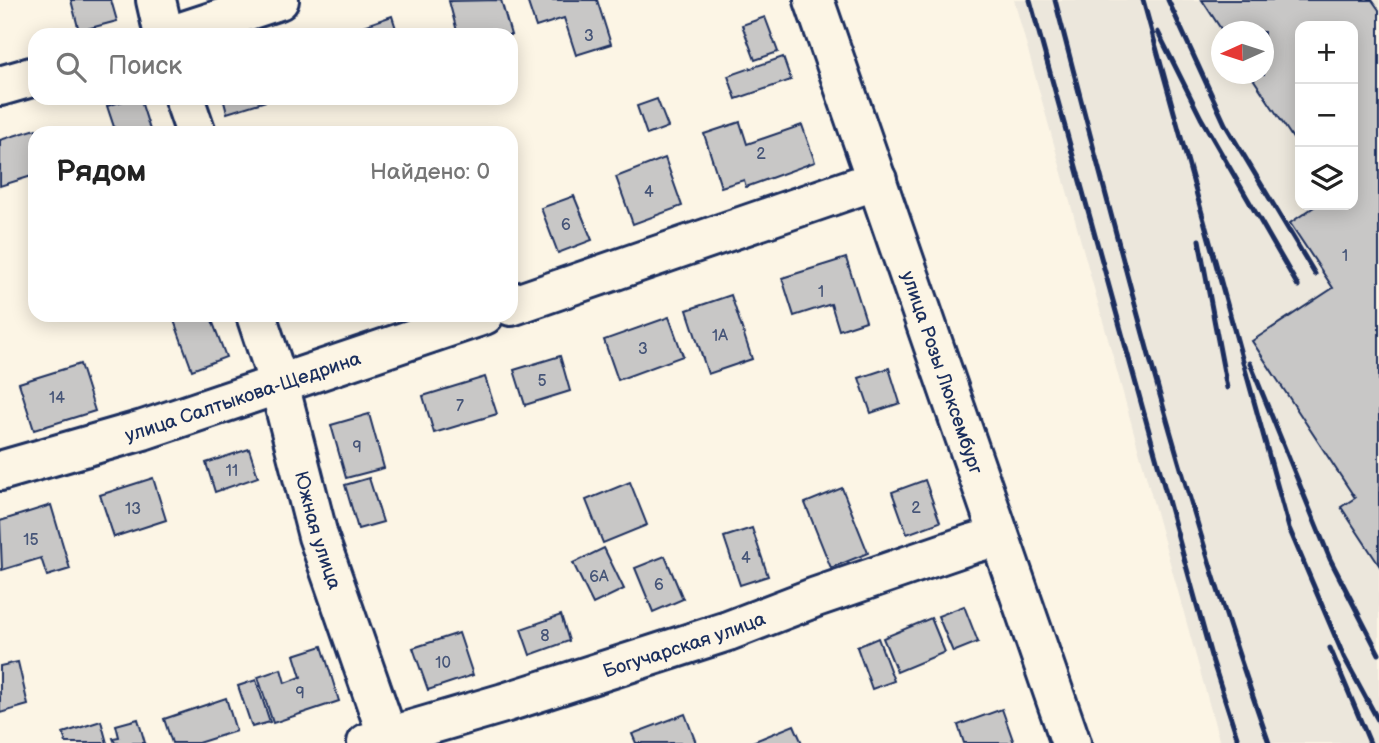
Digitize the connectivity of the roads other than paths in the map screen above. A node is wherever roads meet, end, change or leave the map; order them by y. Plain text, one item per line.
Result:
1 (156, 0) edge
2 (279, 0) edge
3 (814, 0) edge
4 (162, 28) edge
5 (193, 28) edge
6 (28, 78) edge
7 (0, 86) edge
8 (186, 105) edge
9 (194, 126) edge
10 (877, 180) junction
11 (518, 304) edge
12 (258, 322) edge
13 (463, 322) edge
14 (279, 384) junction
15 (0, 471) edge
16 (999, 536) junction
17 (381, 741) edge
18 (1071, 743) edge

1 - 4 street
2 - 5 street
3 - 10 street, улица Розы Люксембург
6 - 7 street
8 - 9 street
10 - 11 street
10 - 16 street, улица Розы Люксембург
12 - 14 street, Южная улица
13 - 14 street, улица Салтыкова-Щедрина
14 - 15 street, улица Салтыкова-Щедрина
14 - 17 street, Южная улица
16 - 17 street, Богучарская улица
16 - 18 street, улица Розы Люксембург

